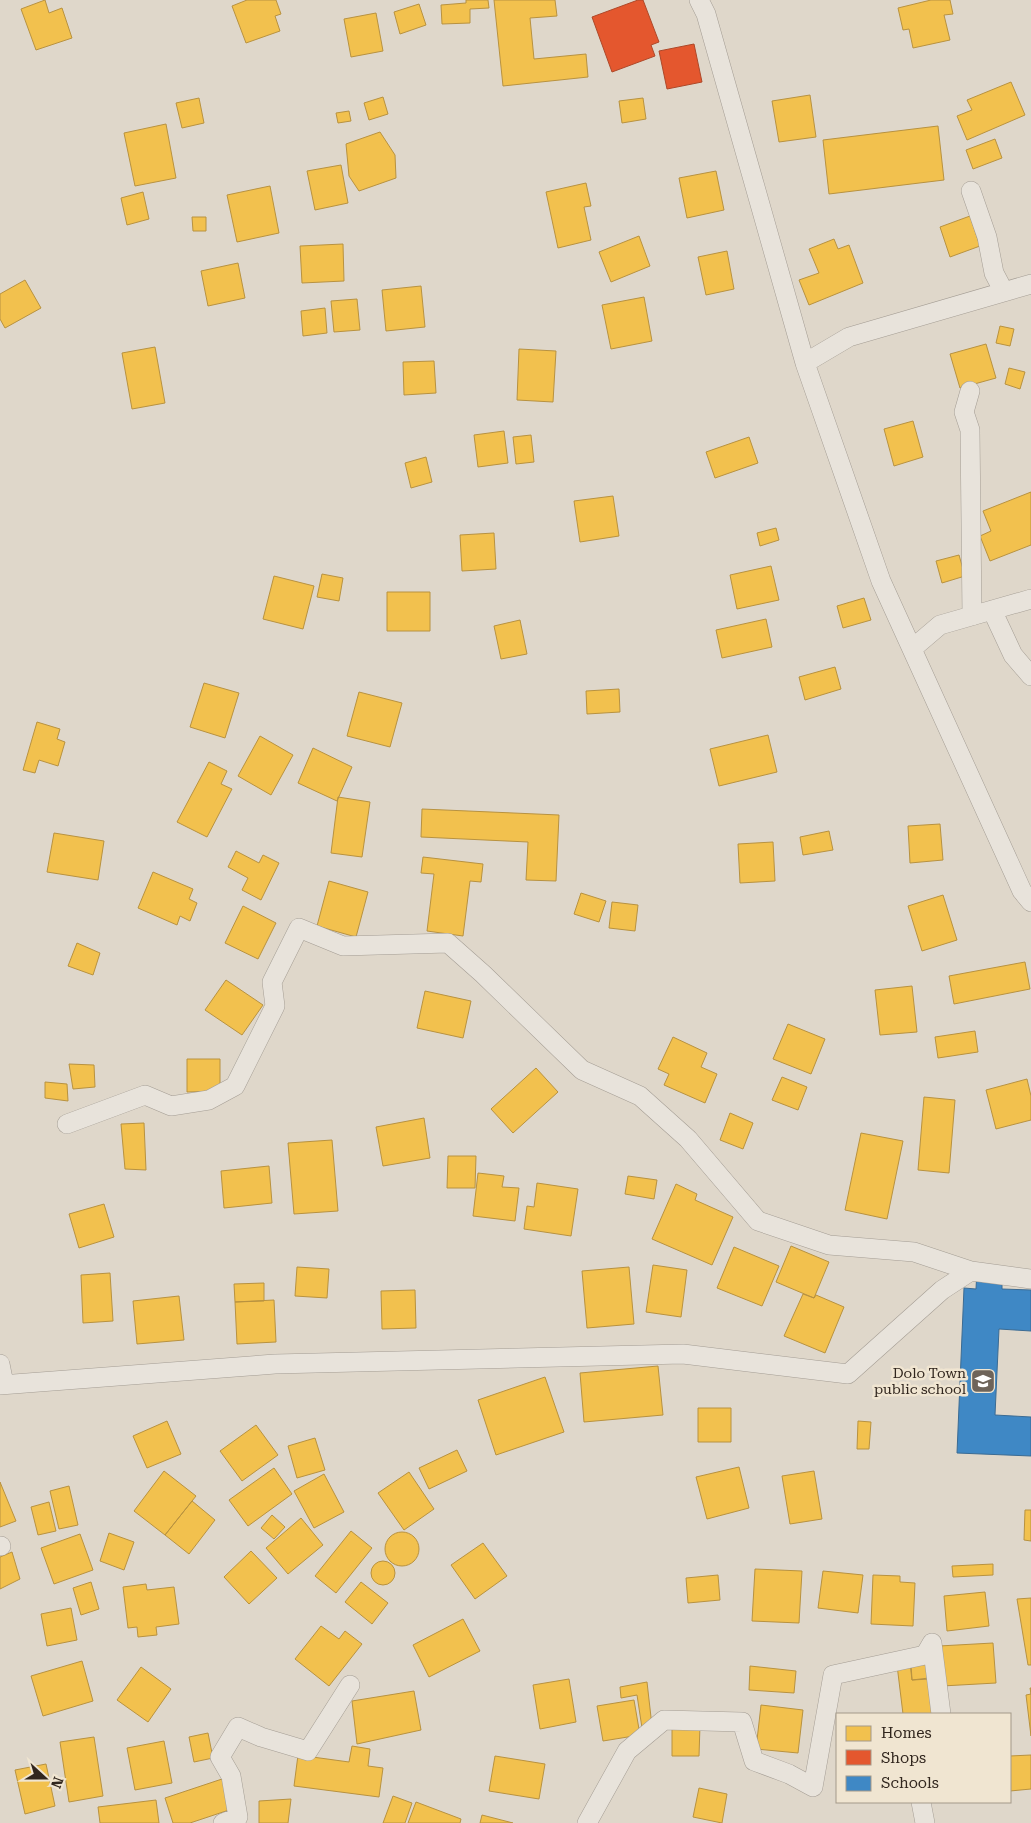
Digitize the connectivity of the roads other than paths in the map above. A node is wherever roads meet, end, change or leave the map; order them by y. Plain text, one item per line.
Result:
1 (699, 0) edge
2 (971, 191) dead end
3 (1031, 284) edge
4 (1004, 292) junction
5 (805, 363) junction
6 (970, 391) dead end
7 (1031, 599) edge
8 (992, 610) junction
9 (972, 616) junction
10 (913, 648) junction
11 (1031, 676) edge
12 (1031, 902) edge
13 (67, 1124) dead end
14 (971, 1271) junction
15 (1031, 1279) edge
16 (0, 1364) edge
17 (2, 1384) edge
18 (350, 1685) dead end
19 (941, 1713) edge
20 (921, 1803) edge
21 (223, 1823) edge
22 (587, 1823) edge
23 (925, 1823) edge

1 - 5 street
2 - 4 street
3 - 4 street
4 - 5 street
5 - 10 street
6 - 9 street
7 - 8 street
8 - 9 street
8 - 11 street
9 - 10 street
10 - 12 street
13 - 14 street
14 - 15 street
14 - 17 street
16 - 17 street
18 - 21 street
19 - 22 street
20 - 23 street

